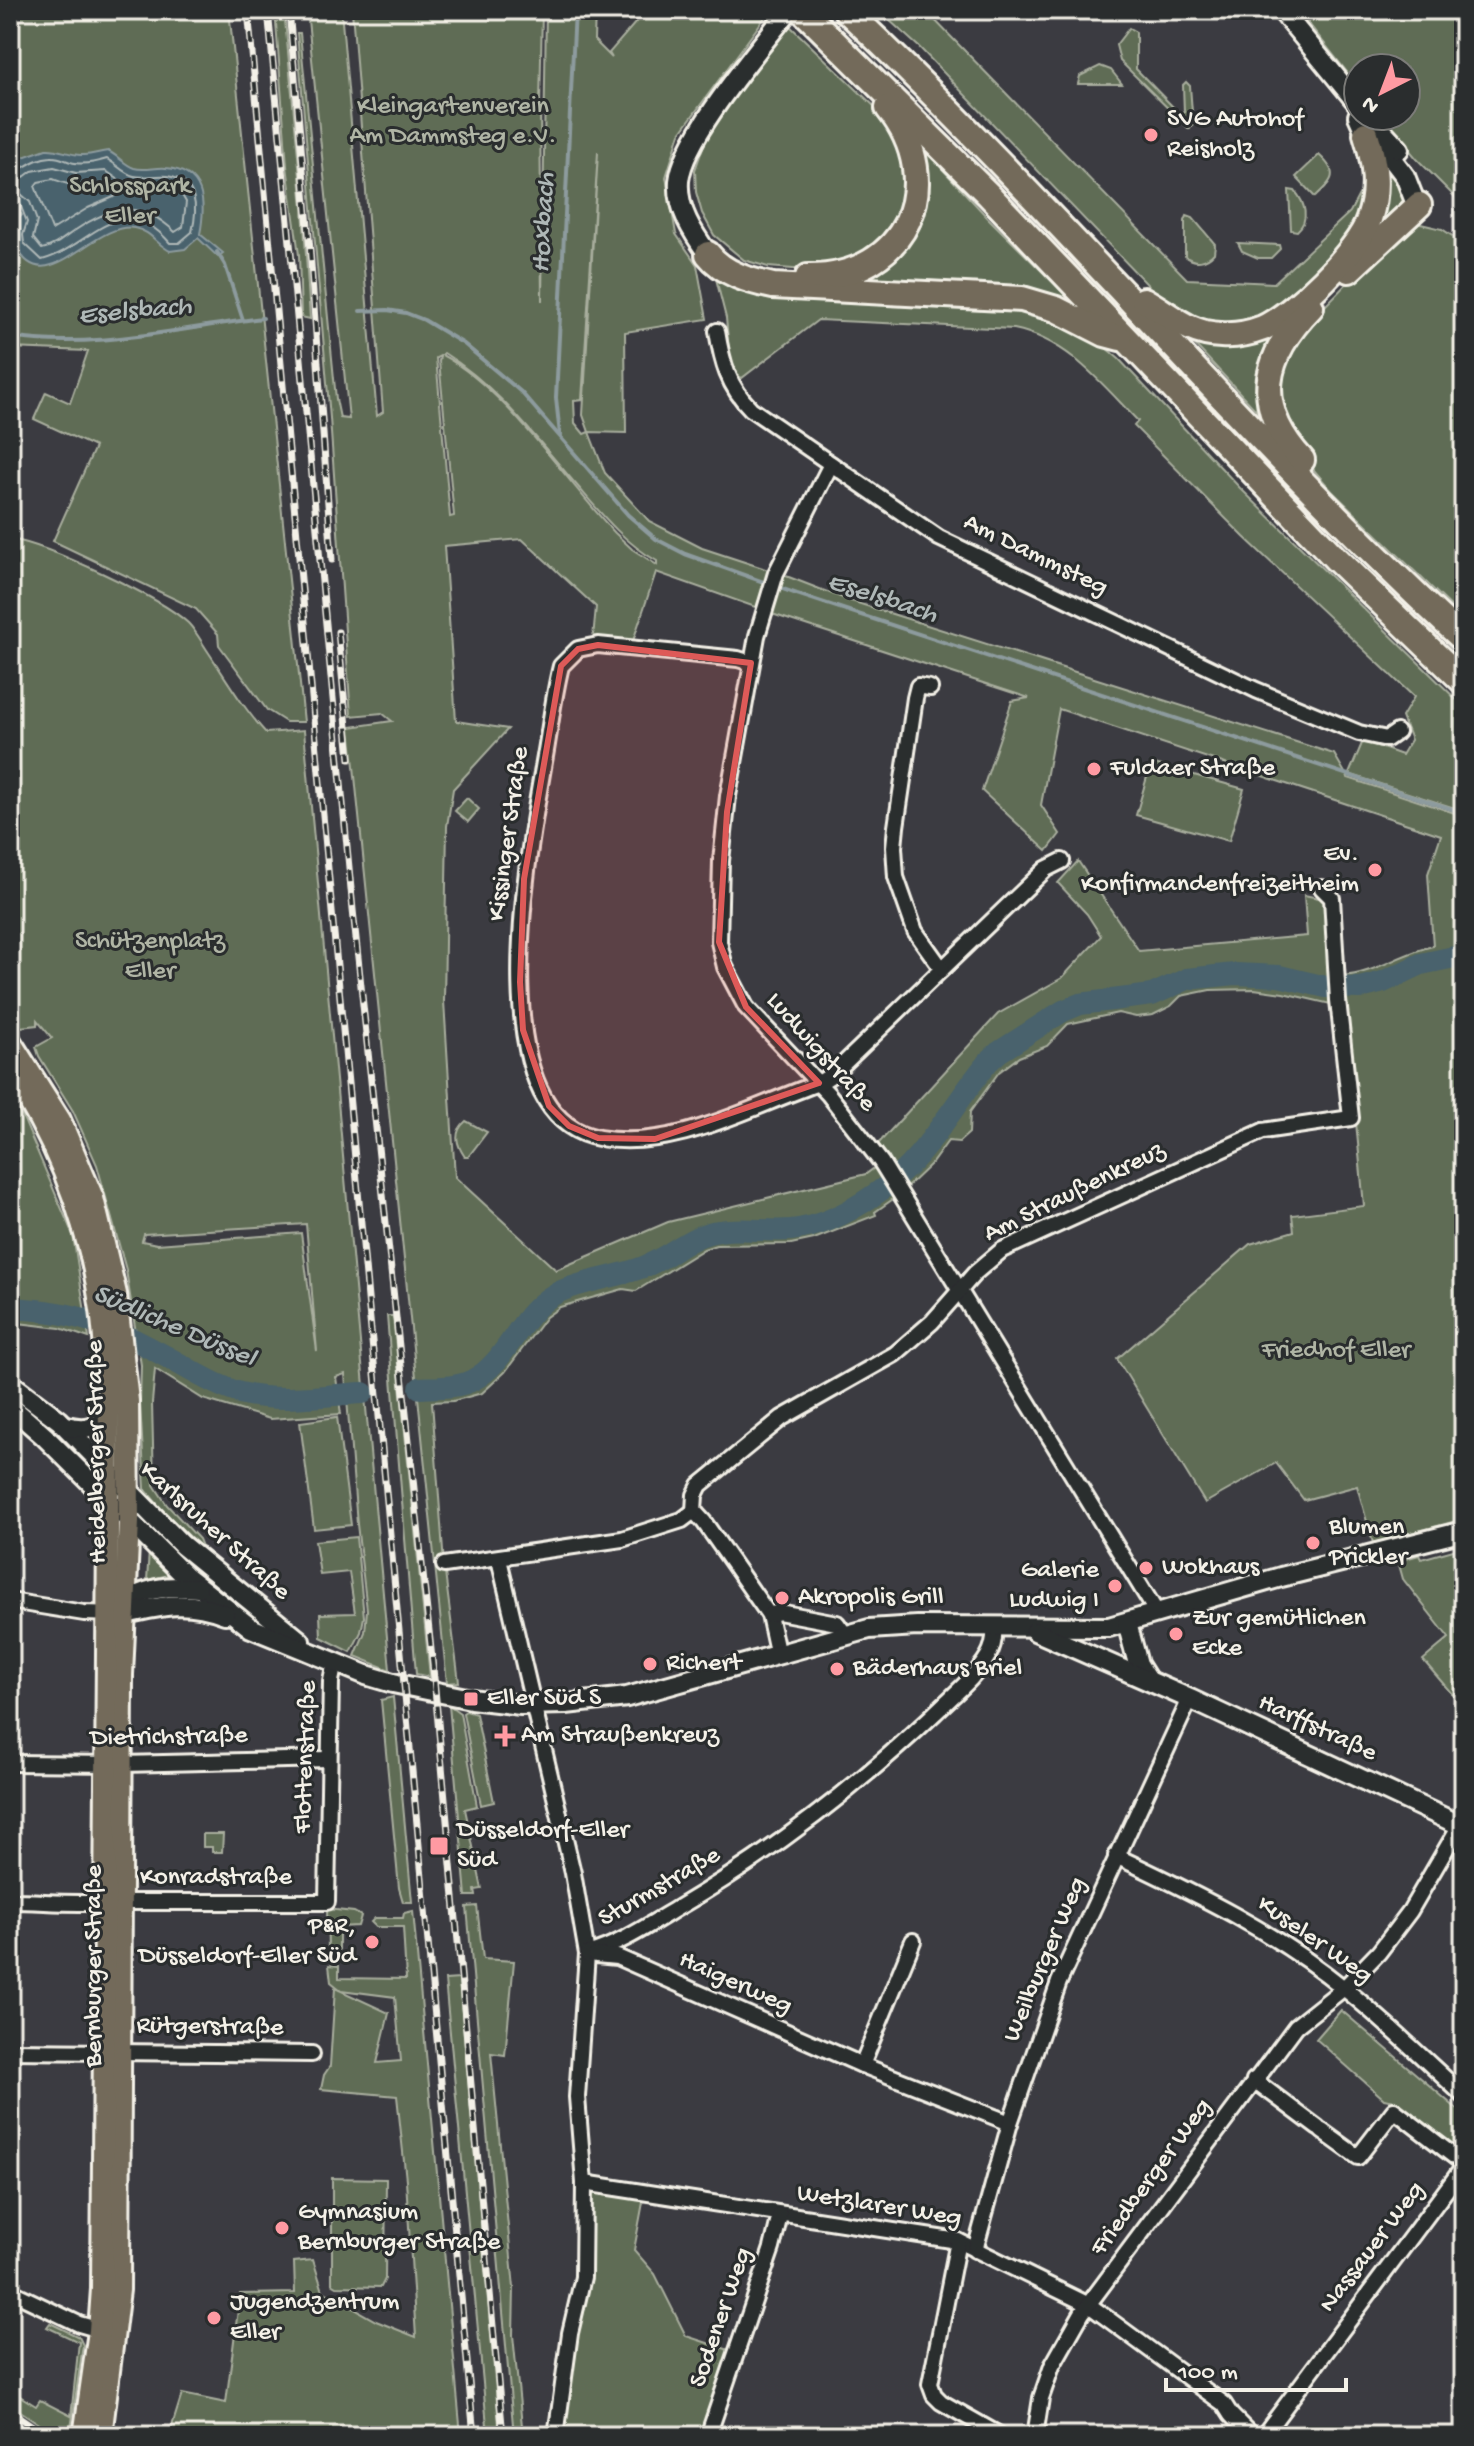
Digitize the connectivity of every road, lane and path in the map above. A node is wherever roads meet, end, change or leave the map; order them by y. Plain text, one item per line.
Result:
1 (798, 10) edge
2 (846, 10) edge
3 (1281, 10) edge
4 (860, 66) junction
5 (1342, 85) edge
6 (1366, 132) edge
7 (1372, 132) edge
8 (1419, 205) joint
9 (708, 245) junction
10 (1111, 281) junction
11 (717, 331) dead end
12 (1125, 340) junction
13 (831, 464) junction
14 (1317, 497) junction
15 (1464, 640) edge
16 (751, 663) junction
17 (1464, 682) edge
18 (930, 688) dead end
19 (1397, 732) dead end
20 (1062, 861) dead end
21 (1322, 888) dead end
22 (942, 969) junction
23 (10, 1041) edge
24 (10, 1070) edge
25 (819, 1083) junction
26 (960, 1291) junction
27 (10, 1383) edge
28 (10, 1406) edge
29 (109, 1412) junction
30 (66, 1426) junction
31 (109, 1470) junction
32 (129, 1493) junction
33 (107, 1499) junction
34 (694, 1511) junction
35 (129, 1521) junction
36 (1464, 1531) edge
37 (499, 1559) junction
38 (444, 1565) dead end
39 (197, 1587) junction
40 (10, 1601) edge
41 (120, 1609) junction
42 (1157, 1613) junction
43 (769, 1615) junction
44 (235, 1617) junction
45 (273, 1622) junction
46 (1127, 1623) junction
47 (994, 1626) junction
48 (1024, 1627) junction
49 (845, 1634) junction
50 (315, 1653) junction
51 (778, 1656) junction
52 (335, 1662) junction
53 (1148, 1680) junction
54 (1190, 1699) junction
55 (533, 1705) junction
56 (329, 1759) junction
57 (10, 1763) edge
58 (114, 1764) junction
59 (1462, 1826) edge
60 (1116, 1856) junction
61 (10, 1901) edge
62 (113, 1902) junction
63 (327, 1902) joint
64 (913, 1941) dead end
65 (587, 1954) junction
66 (1344, 1988) junction
67 (10, 2051) edge
68 (112, 2051) junction
69 (312, 2054) dead end
70 (862, 2065) junction
71 (1254, 2080) junction
72 (1464, 2096) edge
73 (1010, 2123) junction
74 (1464, 2165) edge
75 (584, 2183) junction
76 (780, 2215) junction
77 (958, 2241) junction
78 (975, 2250) junction
79 (10, 2291) edge
80 (1089, 2305) junction
81 (107, 2332) junction
82 (84, 2436) edge
83 (101, 2436) edge
84 (556, 2436) edge
85 (708, 2436) edge
86 (1001, 2436) edge
87 (1035, 2436) edge
88 (1252, 2436) edge
89 (1263, 2436) edge

1 - 4 highway
1 - 9 main road
2 - 10 highway
3 - 5 main road
4 - 9 highway
4 - 12 highway
6 - 10 highway
7 - 8 main road
8 - 14 highway
9 - 12 highway
10 - 14 highway
11 - 13 street, Am Dammsteg
12 - 17 highway
13 - 16 street, Ludwigstraße
13 - 19 street, Am Dammsteg
14 - 15 highway
16 - 25 street, Ludwigstraße
16 - 25 street, Kissinger Straße
18 - 22 street
20 - 22 street
21 - 26 street, Am Straußenkreuz
22 - 25 street
23 - 32 main road, Heidelberger Straße
24 - 29 main road, Heidelberger Straße
25 - 26 street, Ludwigstraße
26 - 34 street, Am Straußenkreuz
26 - 42 street, Ludwigstraße
27 - 30 main road, Karlsruher Straße
28 - 33 main road, Karlsruher Straße
29 - 30 main road
29 - 31 main road, Heidelberger Straße
30 - 31 main road, Karlsruher Straße
31 - 32 main road, Karlsruher Straße
31 - 33 main road, Heidelberger Straße
32 - 35 main road, Heidelberger Straße
32 - 45 main road, Karlsruher Straße
33 - 35 main road, Karlsruher Straße
33 - 41 main road, Heidelberger Straße
34 - 37 street
34 - 43 street
35 - 39 main road, Karlsruher Straße
35 - 41 main road, Heidelberger Straße
36 - 42 main road, Karlsruher Straße
37 - 38 street
37 - 55 street
39 - 41 main road
39 - 44 main road, Karlsruher Straße
39 - 45 main road
40 - 41 street
41 - 44 main road
41 - 58 main road, Bernburger Straße
42 - 46 main road, Karlsruher Straße
43 - 49 street
43 - 51 street
44 - 50 main road, Karlsruher Straße
45 - 50 main road, Karlsruher Straße
46 - 48 main road, Karlsruher Straße
46 - 53 main road
47 - 48 main road, Karlsruher Straße
47 - 49 main road, Karlsruher Straße
47 - 65 street, Sturmstraße
48 - 53 main road, Harffstraße
49 - 51 main road, Karlsruher Straße
50 - 52 main road, Karlsruher Straße
51 - 55 main road, Karlsruher Straße
52 - 55 main road, Karlsruher Straße
52 - 56 street, Flottenstraße
53 - 54 main road, Harffstraße
54 - 59 main road, Harffstraße
54 - 60 street, Weilburger Weg
55 - 65 street
56 - 58 street, Dietrichstraße
56 - 63 street, Flottenstraße
57 - 58 street, Dietrichstraße
58 - 62 main road, Bernburger Straße
59 - 66 street, Friedberger Weg
60 - 66 street, Kuseler Weg
60 - 73 street, Weilburger Weg
61 - 62 street, Konradstraße
62 - 63 street, Konradstraße
62 - 68 main road, Bernburger Straße
64 - 70 street
65 - 70 street, Haigerweg
65 - 75 street, Sturmstraße
66 - 71 street, Friedberger Weg
66 - 72 street, Kuseler Weg
67 - 68 street, Rütgerstraße
68 - 69 street, Rütgerstraße
68 - 81 main road, Bernburger Straße
70 - 73 street, Haigerweg
71 - 74 street
71 - 80 street, Friedberger Weg
73 - 78 street, Weilburger Weg
74 - 89 street, Nassauer Weg
75 - 76 street, Wetzlarer Weg
75 - 84 street, Sturmstraße
76 - 77 street, Wetzlarer Weg
76 - 85 street, Sodener Weg
77 - 78 street, Wetzlarer Weg
77 - 86 street
78 - 80 street, Wetzlarer Weg
79 - 81 street
80 - 87 street, Friedberger Weg
80 - 88 street, Wetzlarer Weg
81 - 82 main road
81 - 83 main road

